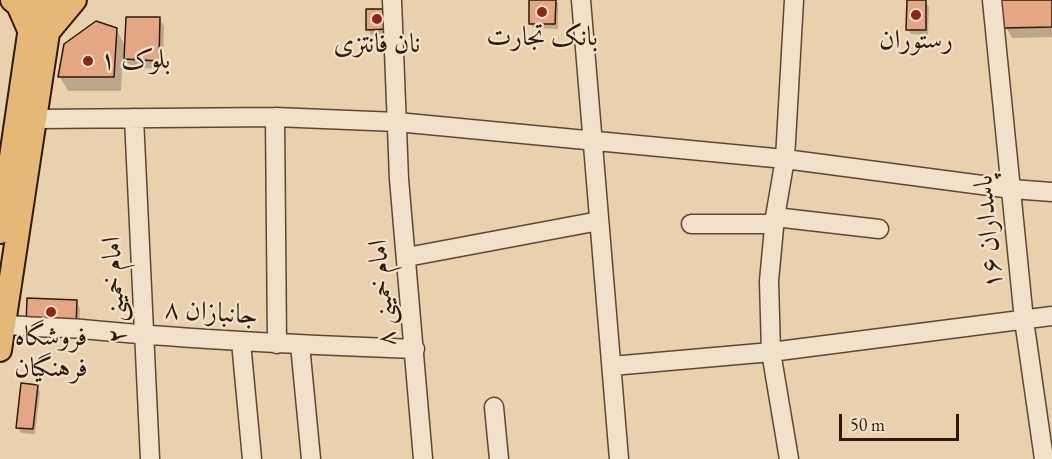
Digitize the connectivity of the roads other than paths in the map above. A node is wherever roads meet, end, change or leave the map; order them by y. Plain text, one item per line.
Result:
1 (12, 0) edge
2 (33, 0) edge
3 (53, 0) edge
4 (75, 0) edge
5 (392, 0) edge
6 (581, 0) edge
7 (794, 0) edge
8 (992, 0) edge
9 (39, 30) junction
10 (276, 117) junction
11 (134, 118) junction
12 (18, 120) edge
13 (397, 122) junction
14 (593, 140) junction
15 (785, 159) junction
16 (1012, 189) junction
17 (1052, 192) edge
18 (774, 220) junction
19 (599, 221) junction
20 (1, 222) edge
21 (691, 224) dead end
22 (879, 229) dead end
23 (406, 257) junction
24 (1052, 316) edge
25 (1024, 320) junction
26 (4, 324) junction
27 (144, 335) junction
28 (241, 342) junction
29 (277, 344) junction
30 (300, 345) junction
31 (415, 349) junction
32 (0, 350) edge
33 (771, 352) junction
34 (612, 366) junction
35 (494, 407) dead end
36 (150, 459) edge
37 (252, 459) edge
38 (311, 459) edge
39 (423, 459) edge
40 (499, 459) edge
41 (619, 459) edge
42 (789, 459) edge
43 (1044, 459) edge

1 - 9 main road
2 - 9 main road
3 - 9 main road
4 - 9 main road
5 - 13 street, امام خمینی ۸
6 - 14 street
7 - 15 street
8 - 16 street, پاسداران ۱۶
9 - 12 main road
10 - 11 street
10 - 13 street
10 - 29 street
11 - 12 street
11 - 27 street, امام خمینی ۲
12 - 20 main road
12 - 26 main road
13 - 14 street
13 - 23 street, امام خمینی ۸
14 - 15 street
14 - 19 street
15 - 16 street
15 - 18 street
16 - 17 street
16 - 25 street, پاسداران ۱۶
18 - 21 street
18 - 22 street
18 - 33 street
19 - 23 street
19 - 34 street
23 - 31 street, امام خمینی ۸
24 - 25 street
25 - 33 street
25 - 43 street, پاسداران ۱۶
26 - 27 street, جانبازان ۸
26 - 32 main road
27 - 28 street, جانبازان ۸
27 - 36 street, امام خمینی ۲
28 - 29 street, جانبازان ۸
28 - 37 street
29 - 30 street, جانبازان ۸
30 - 31 street, جانبازان ۸
30 - 38 street
31 - 39 street, امام خمینی ۸
33 - 34 street
33 - 42 street
34 - 41 street
35 - 40 street

